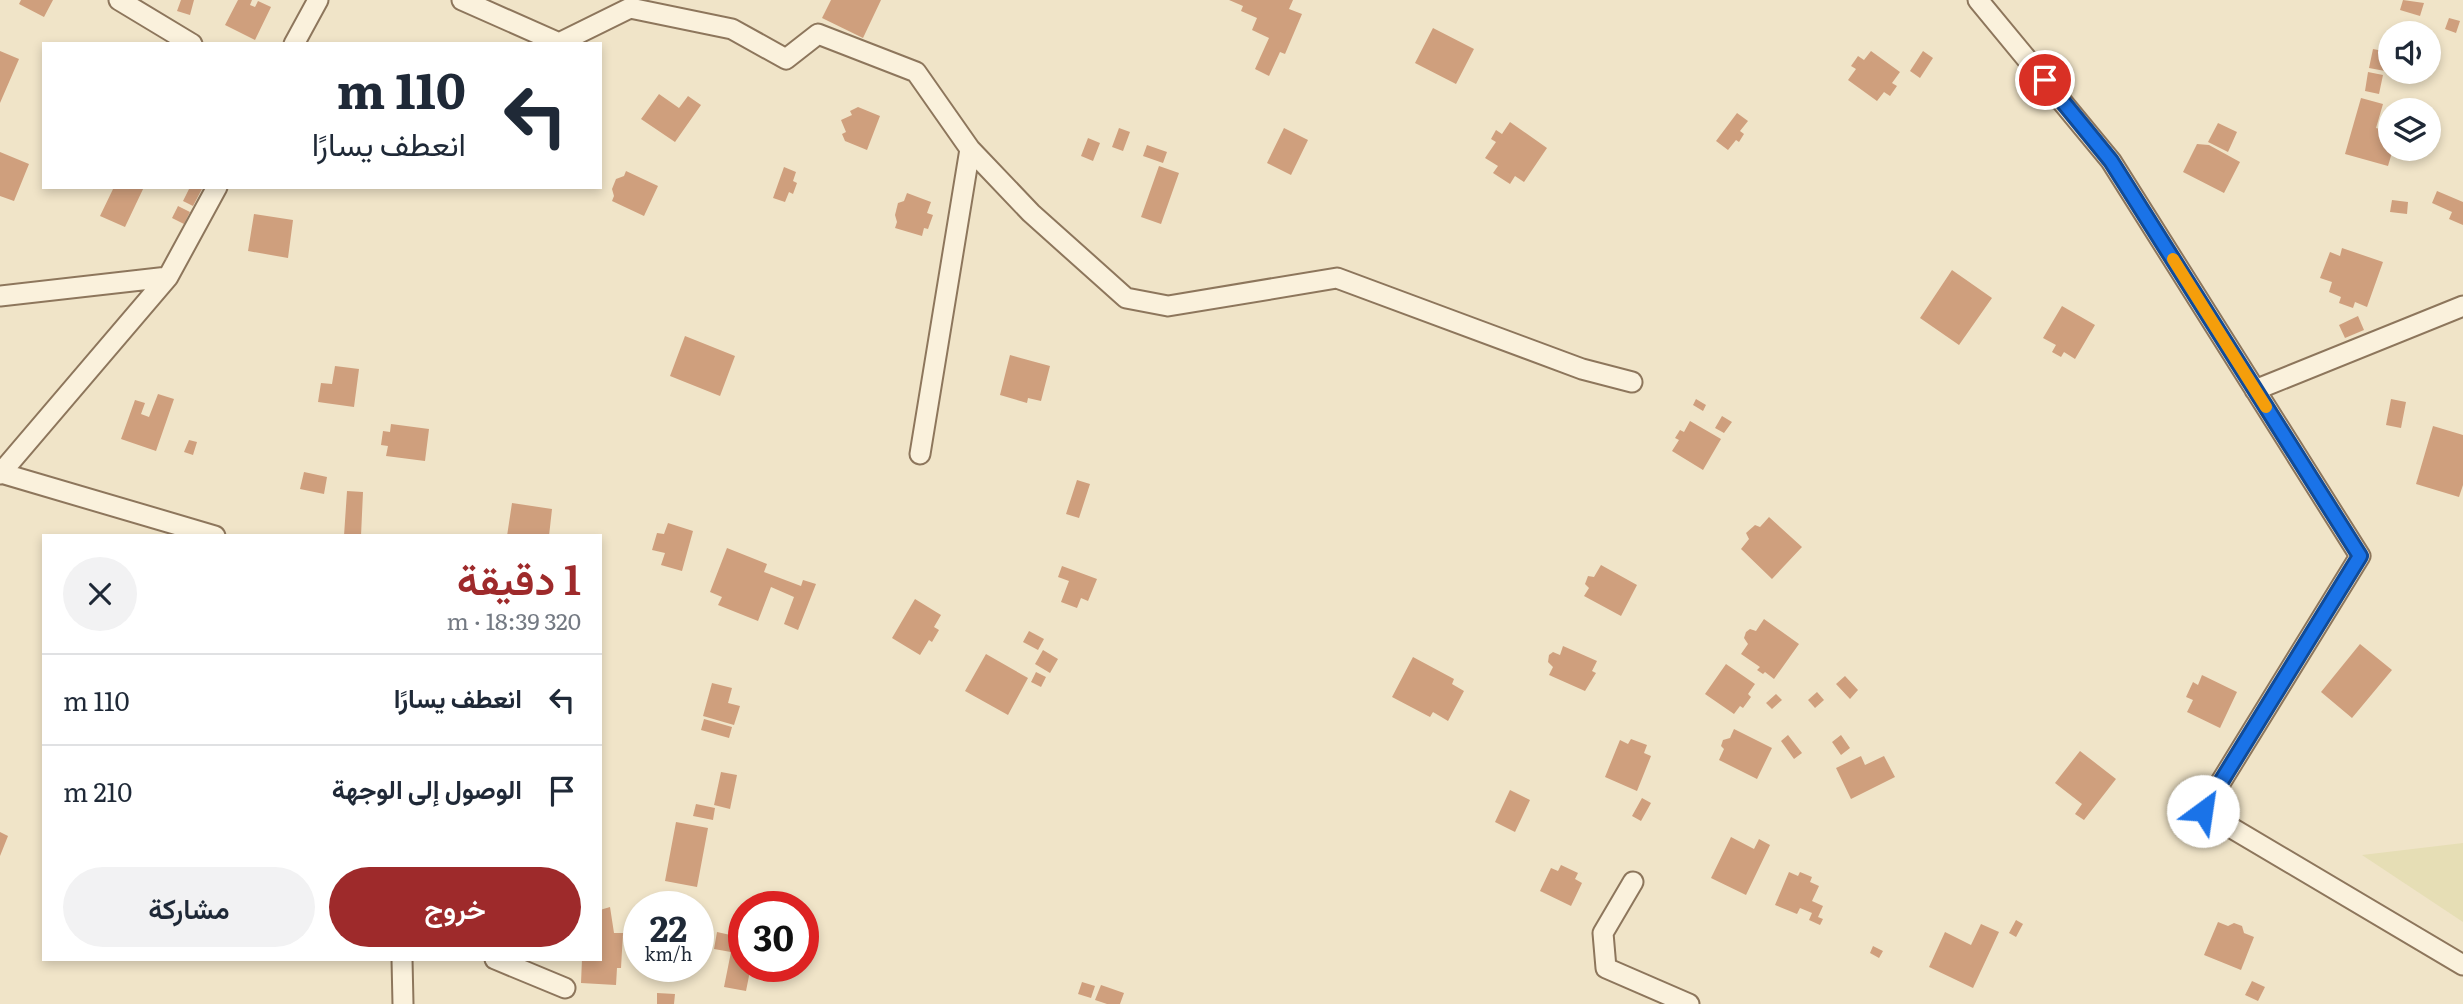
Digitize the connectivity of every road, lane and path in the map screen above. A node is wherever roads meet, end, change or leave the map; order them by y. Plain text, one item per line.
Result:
1 (119, 0) edge
2 (318, 0) edge
3 (462, 0) edge
4 (1978, 0) edge
5 (189, 42) edge
6 (295, 42) edge
7 (557, 42) edge
8 (561, 42) edge
9 (970, 149) junction
10 (216, 189) edge
11 (168, 277) junction
12 (0, 296) edge
13 (2463, 306) edge
14 (1632, 382) dead end
15 (2255, 390) junction
16 (920, 454) dead end
17 (0, 473) edge
18 (208, 534) edge
19 (1633, 882) dead end
20 (402, 961) edge
21 (500, 961) edge
22 (2463, 965) edge
23 (565, 988) dead end
24 (403, 1004) edge
25 (1689, 1004) edge

1 - 5 street
2 - 6 street
3 - 7 street
4 - 15 street
8 - 9 street
9 - 14 street
9 - 16 street
10 - 11 street
11 - 12 street
11 - 17 street
13 - 15 street
15 - 22 street
17 - 18 street
19 - 25 street
20 - 24 street
21 - 23 street

